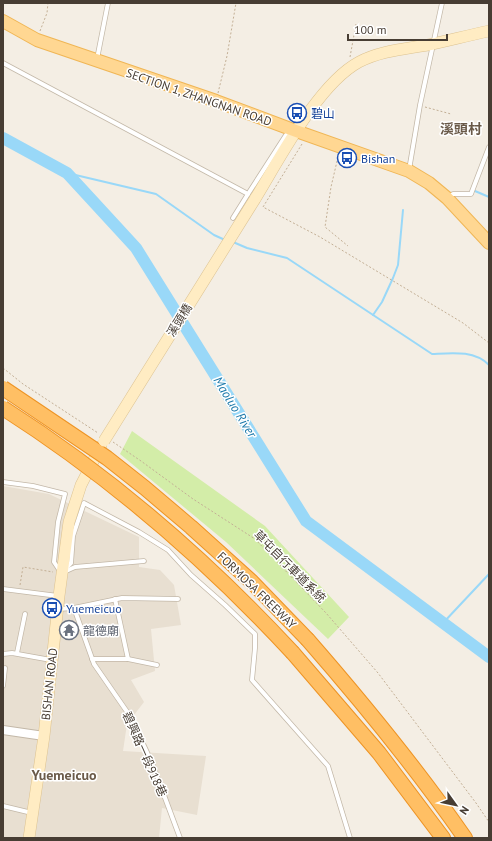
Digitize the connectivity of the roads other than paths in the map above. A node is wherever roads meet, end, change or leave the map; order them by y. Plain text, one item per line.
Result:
1 (108, 3) edge
2 (442, 3) edge
3 (3, 22) edge
4 (489, 31) edge
5 (433, 44) junction
6 (97, 61) junction
7 (3, 63) edge
8 (296, 131) junction
9 (489, 147) edge
10 (409, 170) junction
11 (251, 197) junction
12 (448, 198) junction
13 (233, 218) dead end
14 (489, 243) edge
15 (3, 388) edge
16 (3, 408) edge
17 (106, 439) joint
18 (3, 482) edge
19 (144, 561) dead end
20 (62, 573) junction
21 (3, 589) edge
22 (58, 596) junction
23 (115, 599) junction
24 (178, 599) dead end
25 (74, 608) junction
26 (57, 609) junction
27 (25, 614) dead end
28 (3, 654) edge
29 (16, 654) junction
30 (92, 659) junction
31 (128, 659) junction
32 (51, 660) junction
33 (157, 665) dead end
34 (5, 668) dead end
35 (3, 686) edge
36 (3, 730) edge
37 (44, 736) junction
38 (3, 806) edge
39 (32, 814) junction
40 (29, 838) edge
41 (180, 838) edge
42 (350, 838) edge
43 (442, 838) edge
44 (465, 838) edge

1 - 6 lane
2 - 5 lane
3 - 6 main road, SECTION 1, ZHANGNAN ROAD
4 - 5 main road, 溪頭橋
5 - 8 main road, 溪頭橋
5 - 10 lane
6 - 8 main road, SECTION 1, ZHANGNAN ROAD
7 - 11 lane
8 - 10 main road, SECTION 1, ZHANGNAN ROAD
8 - 11 main road, 溪頭橋
9 - 12 lane
10 - 12 main road, SECTION 1, ZHANGNAN ROAD
11 - 13 lane
11 - 17 main road, 溪頭橋, bridge
12 - 14 main road, SECTION 1, ZHANGNAN ROAD
15 - 44 highway, FORMOSA FREEWAY, bridge
16 - 43 highway, FORMOSA FREEWAY, bridge
17 - 20 main road, BISHAN ROAD
18 - 20 lane
19 - 20 lane
20 - 22 main road, BISHAN ROAD
20 - 42 lane
21 - 22 lane
22 - 26 main road, BISHAN ROAD
23 - 24 lane
23 - 25 lane
23 - 31 lane
25 - 26 lane
25 - 30 lane, 碧興路一段918巷
26 - 32 main road, BISHAN ROAD
27 - 29 lane
28 - 29 lane
29 - 32 lane
30 - 31 lane
30 - 41 lane, 碧興路一段918巷
31 - 33 lane
32 - 37 main road, BISHAN ROAD
34 - 35 lane
36 - 37 street
37 - 39 main road, BISHAN ROAD
38 - 39 lane
39 - 40 main road, BISHAN ROAD

